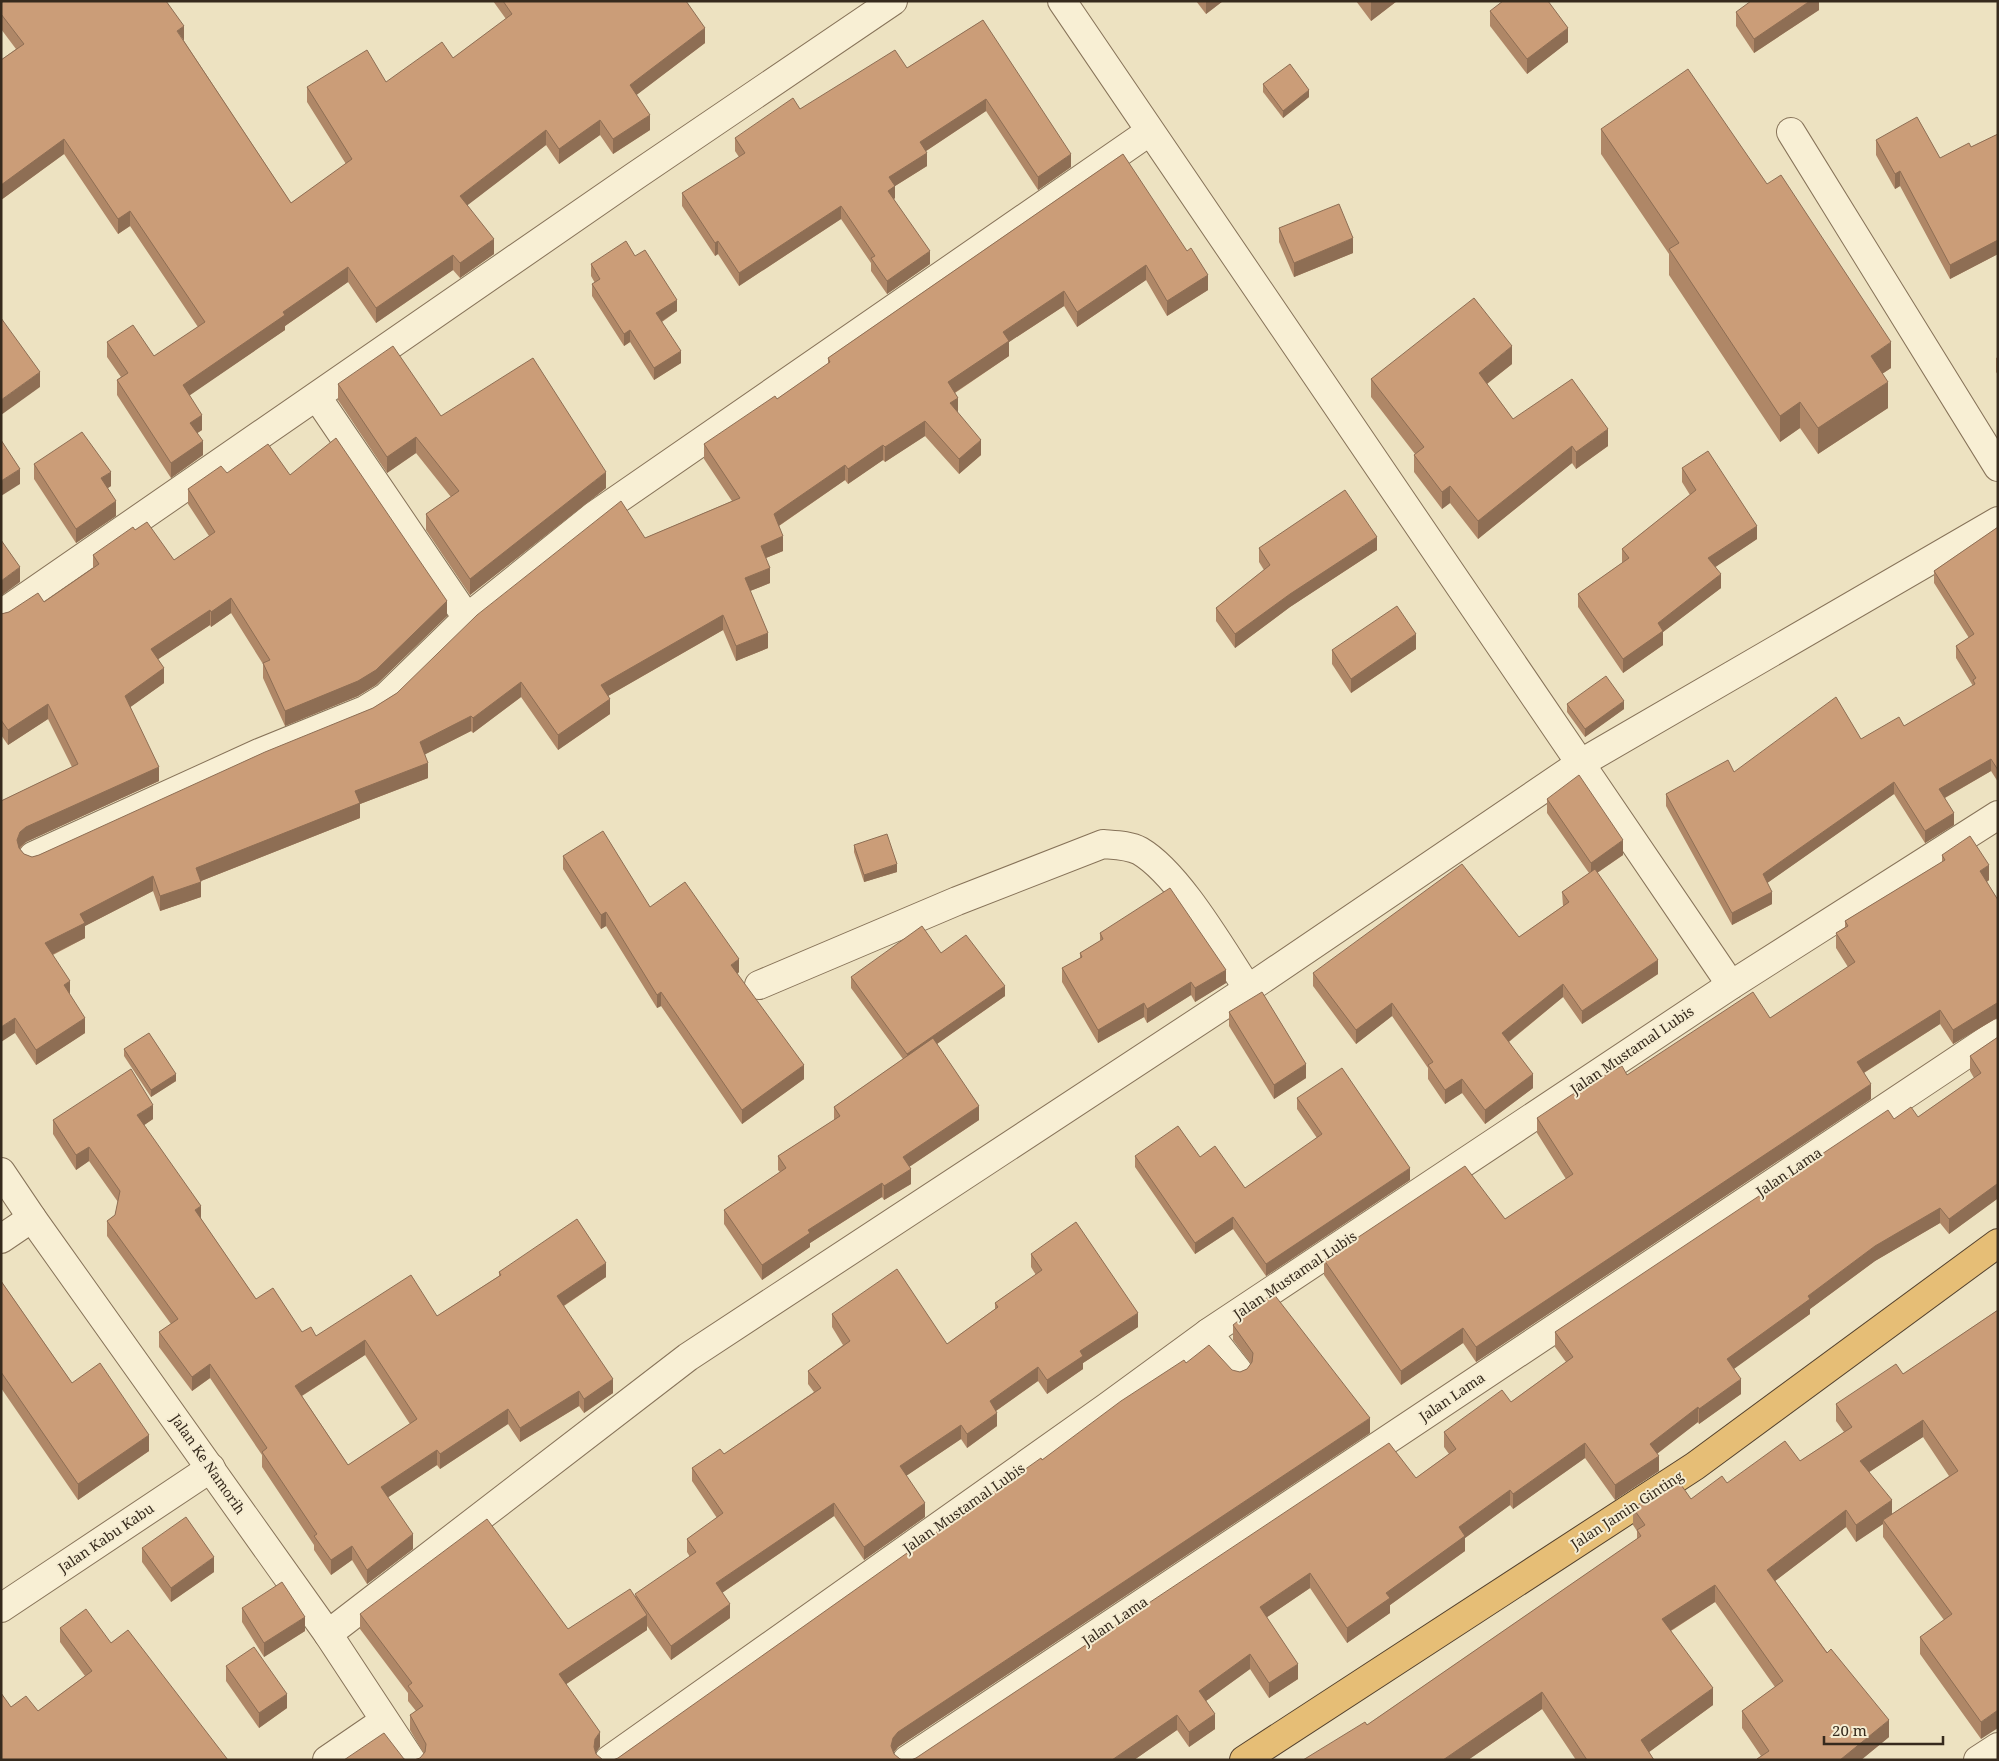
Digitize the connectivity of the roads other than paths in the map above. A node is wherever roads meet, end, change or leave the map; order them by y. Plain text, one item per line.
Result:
1 (893, 1) edge
2 (1062, 1) edge
3 (1149, 132) junction
4 (1791, 132) dead end
5 (317, 397) junction
6 (1998, 467) edge
7 (1998, 520) edge
8 (1, 614) edge
9 (467, 618) junction
10 (1581, 763) junction
11 (1998, 815) edge
12 (33, 856) edge
13 (759, 985) dead end
14 (1731, 985) junction
15 (1248, 989) junction
16 (1998, 1033) edge
17 (1, 1172) edge
18 (32, 1218) junction
19 (1, 1239) edge
20 (1998, 1243) edge
21 (1208, 1332) junction
22 (1238, 1371) edge
23 (211, 1468) junction
24 (1, 1608) edge
25 (328, 1634) junction
26 (384, 1721) junction
27 (1998, 1747) edge
28 (326, 1760) edge
29 (411, 1760) edge
30 (609, 1760) edge
31 (907, 1760) edge
32 (1244, 1760) edge
33 (1978, 1760) edge

1 - 5 street
2 - 3 street
3 - 9 street
3 - 10 street
4 - 6 street
5 - 8 street
5 - 9 street
7 - 10 street
9 - 12 street
10 - 14 street
10 - 15 street
11 - 14 street, Jalan Mustamal Lubis
13 - 15 street
14 - 21 street, Jalan Mustamal Lubis
15 - 25 street
16 - 31 street, Jalan Lama
17 - 18 street, Jalan Ke Namorih
18 - 19 street
18 - 23 street, Jalan Ke Namorih
20 - 32 highway, Jalan Jamin Ginting
21 - 22 street
21 - 30 street, Jalan Mustamal Lubis
23 - 24 street, Jalan Kabu Kabu
23 - 25 street, Jalan Ke Namorih
25 - 26 street, Jalan Ke Namorih
26 - 28 street
26 - 29 street, Jalan Ke Namorih
27 - 33 street

